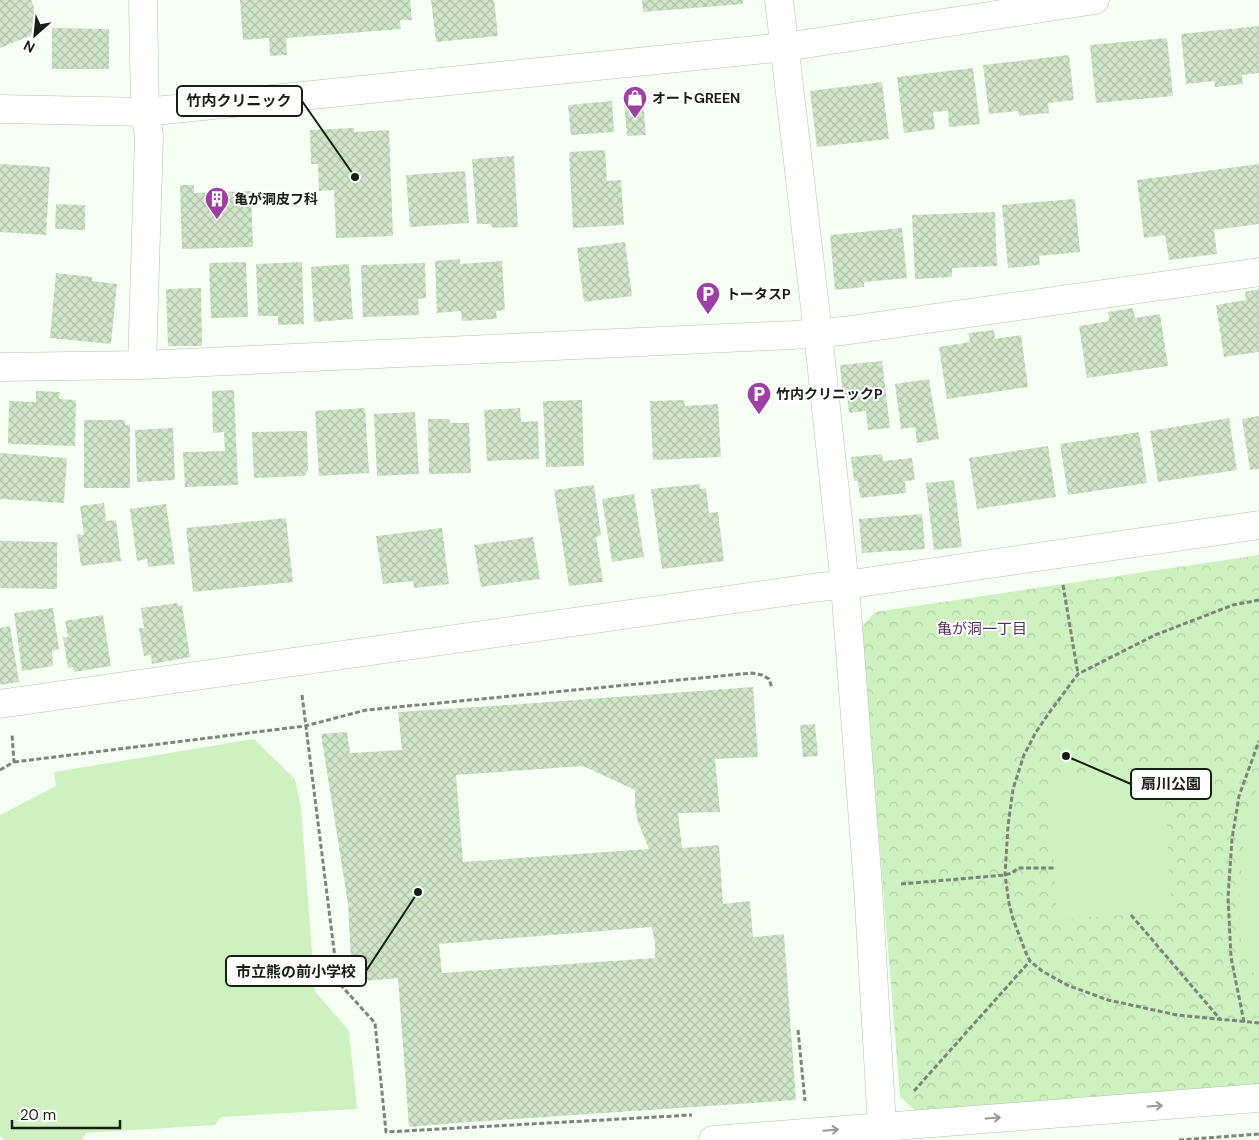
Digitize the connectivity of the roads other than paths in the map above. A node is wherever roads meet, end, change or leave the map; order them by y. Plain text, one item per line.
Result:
1 (144, 0) edge
2 (779, 0) edge
3 (1095, 0) edge
4 (785, 47) junction
5 (0, 109) edge
6 (146, 112) junction
7 (1259, 272) edge
8 (818, 333) junction
9 (142, 365) junction
10 (0, 367) edge
11 (1259, 525) edge
12 (845, 585) junction
13 (5, 715) edge
14 (1259, 1098) edge
15 (883, 1133) edge
16 (713, 1140) edge

1 - 6 street
2 - 4 street
3 - 4 street
4 - 6 street
4 - 8 street
5 - 6 street
6 - 9 street
7 - 8 street
8 - 9 street
8 - 12 street
9 - 10 street
11 - 12 street
12 - 13 street
12 - 15 street
15 -> 14 street
16 -> 15 street

